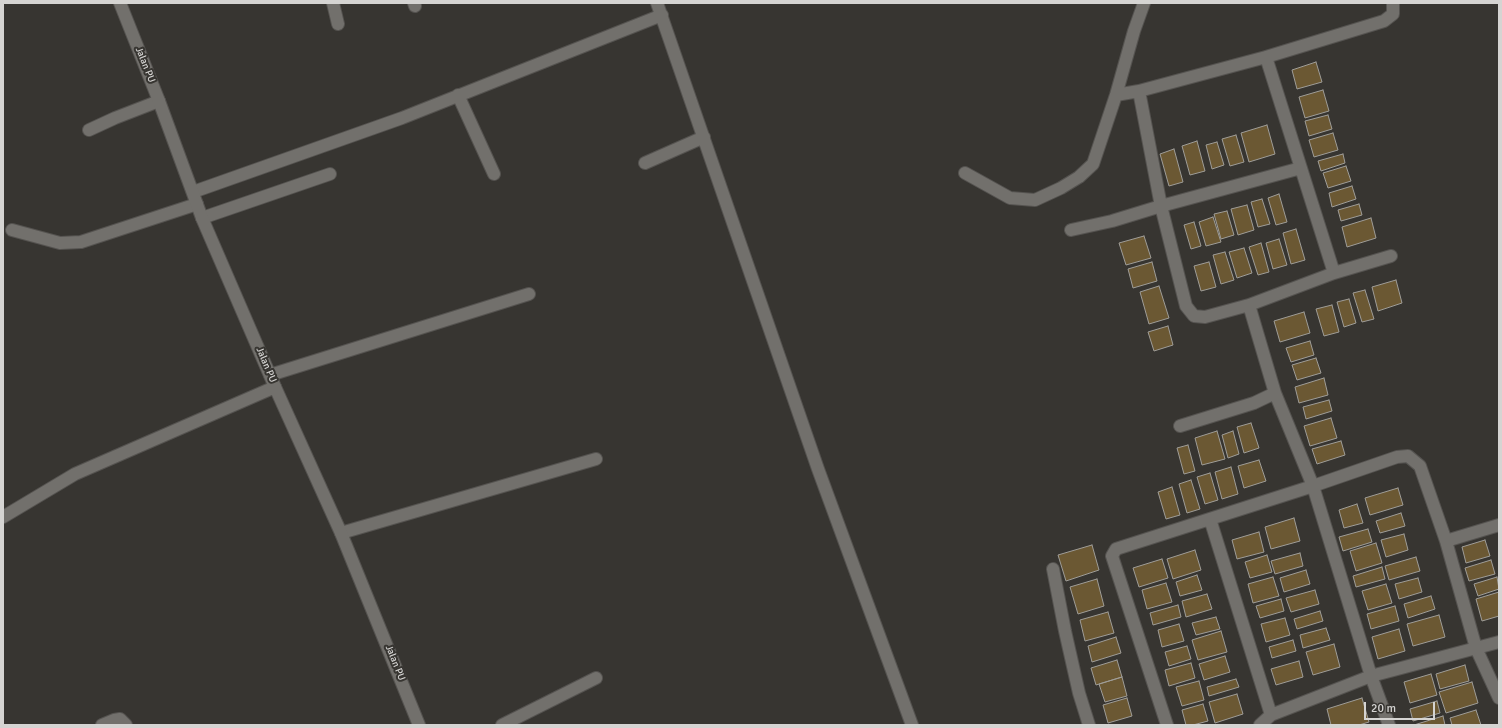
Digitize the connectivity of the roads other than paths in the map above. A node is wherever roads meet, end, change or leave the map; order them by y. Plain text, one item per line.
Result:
1 (120, 3) edge
2 (333, 3) edge
3 (657, 3) edge
4 (1144, 3) edge
5 (1393, 3) edge
6 (662, 14) junction
7 (338, 24) dead end
8 (1266, 57) junction
9 (1139, 91) junction
10 (458, 95) junction
11 (1116, 95) junction
12 (160, 101) junction
13 (89, 130) dead end
14 (704, 137) junction
15 (645, 163) dead end
16 (1301, 168) junction
17 (965, 173) dead end
18 (330, 174) dead end
19 (494, 174) dead end
20 (195, 198) junction
21 (1161, 206) junction
22 (202, 218) junction
23 (12, 230) dead end
24 (1071, 230) dead end
25 (1391, 256) dead end
26 (1334, 273) junction
27 (529, 294) dead end
28 (1249, 305) junction
29 (270, 374) junction
30 (275, 387) junction
31 (1274, 393) junction
32 (1180, 426) dead end
33 (596, 460) dead end
34 (1313, 486) junction
35 (3, 517) edge
36 (1210, 519) junction
37 (1499, 525) edge
38 (341, 533) junction
39 (1446, 541) junction
40 (1053, 569) dead end
41 (1499, 642) edge
42 (1476, 648) junction
43 (1371, 676) junction
44 (596, 678) dead end
45 (1499, 698) edge
46 (1271, 715) junction
47 (102, 725) edge
48 (126, 725) edge
49 (419, 725) edge
50 (502, 725) edge
51 (912, 725) edge
52 (1089, 725) edge
53 (1167, 725) edge
54 (1260, 725) edge
55 (1389, 725) edge

1 - 12 street, Jalan PU
2 - 7 street
3 - 6 street
4 - 11 street
5 - 8 street
6 - 10 street
6 - 14 street
8 - 9 street
8 - 16 street
9 - 11 street
9 - 21 street
10 - 19 street
10 - 20 street
11 - 17 street
12 - 13 street
12 - 20 street, Jalan PU
14 - 15 street
14 - 51 street
16 - 21 street
16 - 26 street
18 - 22 street
20 - 22 street, Jalan PU
20 - 23 street
21 - 24 street
21 - 28 street
22 - 29 street, Jalan PU
25 - 26 street
26 - 28 street
27 - 29 street
28 - 31 street
29 - 30 street, Jalan PU
30 - 35 street
30 - 38 street, Jalan PU
31 - 32 street
31 - 34 street
33 - 38 street
34 - 36 street
34 - 39 street
34 - 43 street
36 - 46 street
36 - 53 street
37 - 39 street
38 - 49 street, Jalan PU
39 - 42 street
40 - 52 street
41 - 42 street
42 - 43 street
42 - 45 street
43 - 46 street
43 - 55 street
44 - 50 street
46 - 54 street
47 - 48 street

